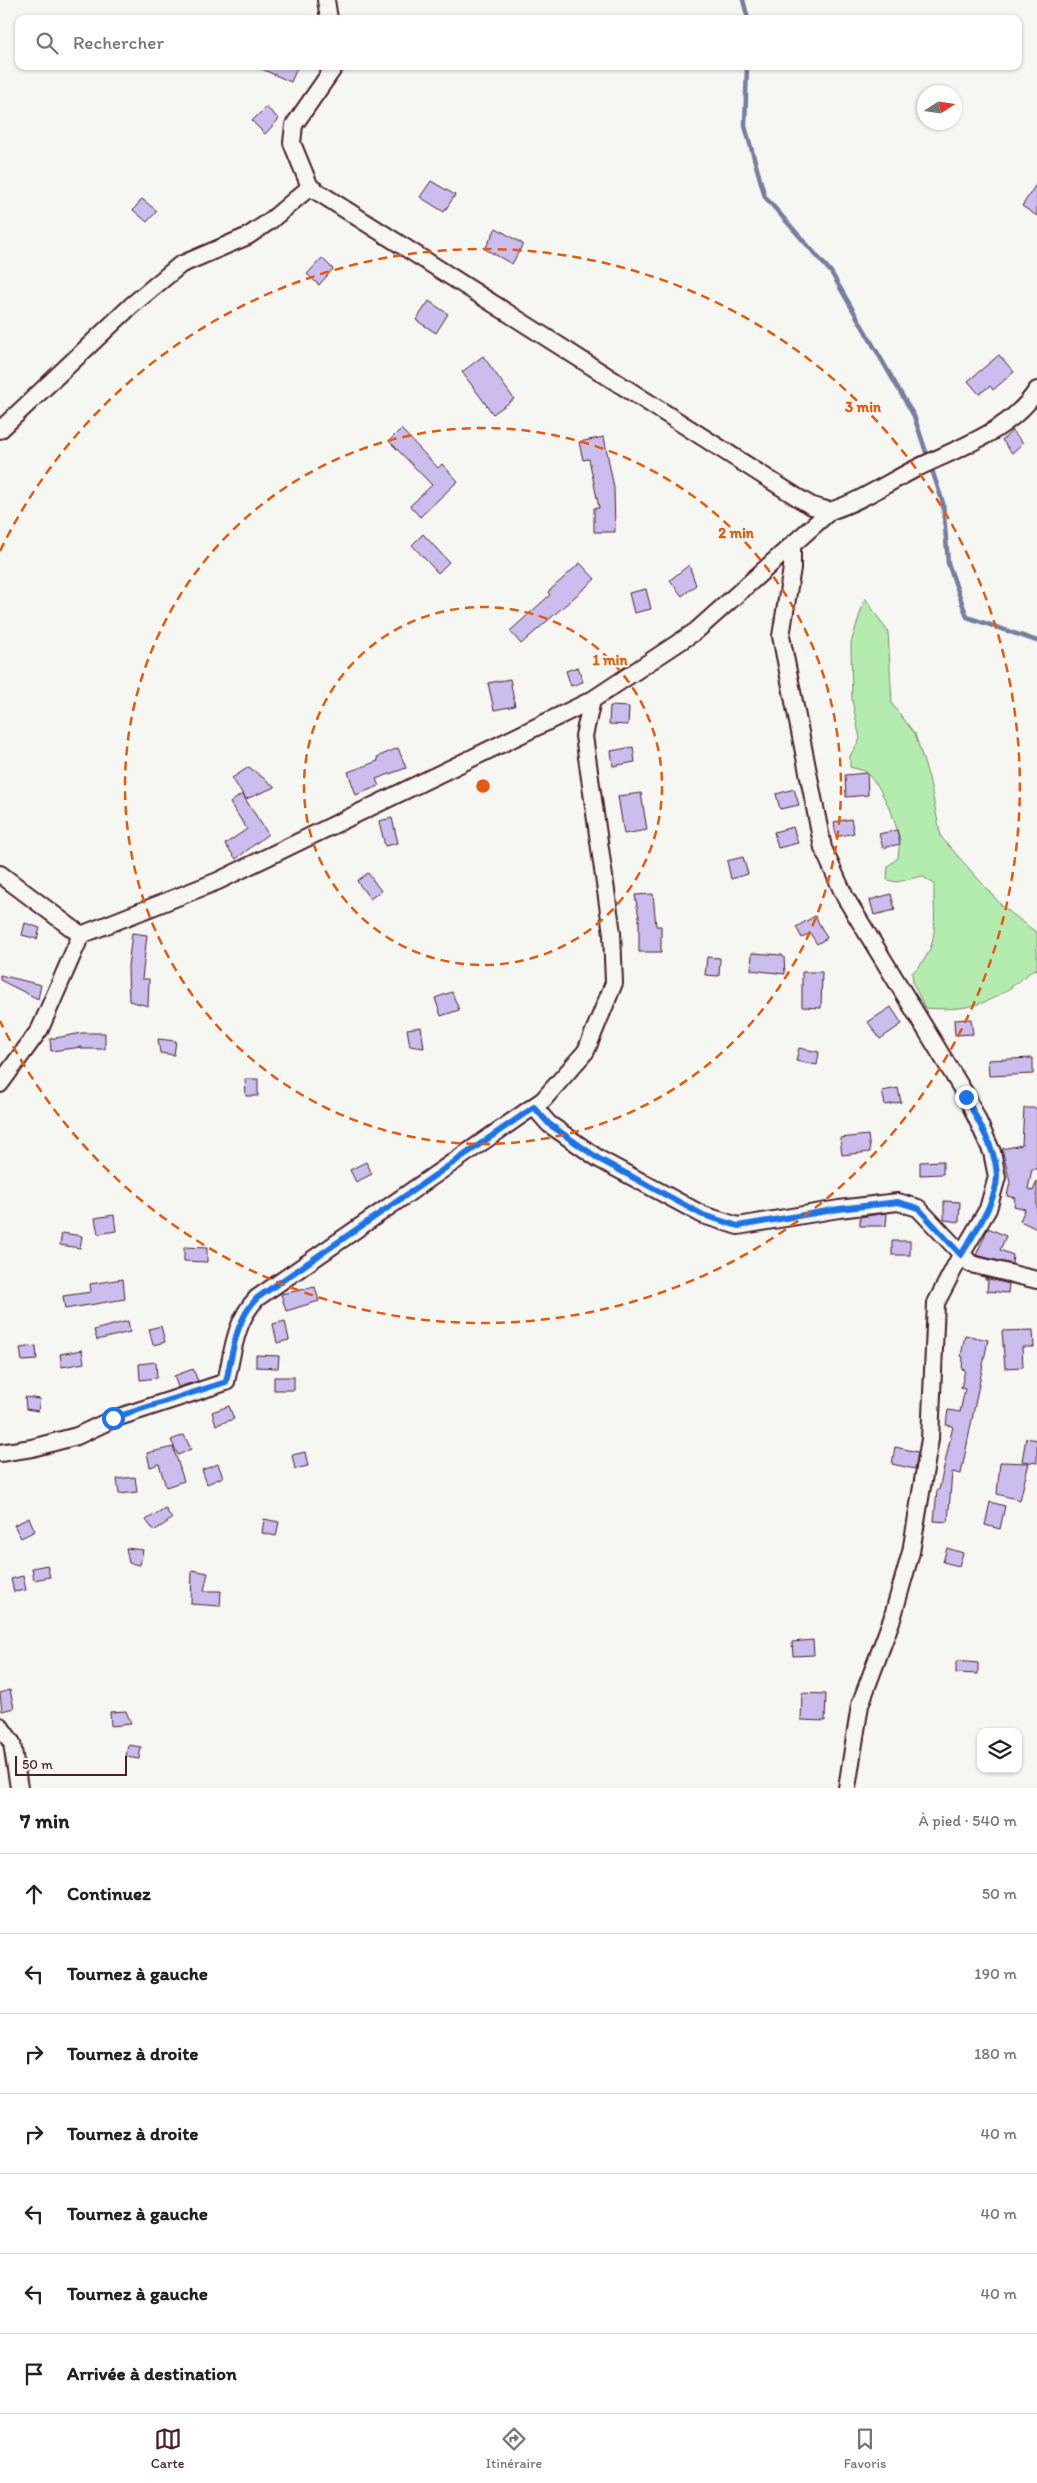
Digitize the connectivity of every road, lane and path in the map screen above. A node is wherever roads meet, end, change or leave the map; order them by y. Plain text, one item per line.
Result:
1 (326, 0) edge
2 (328, 15) edge
3 (332, 70) edge
4 (310, 186) junction
5 (1037, 390) edge
6 (0, 430) edge
7 (830, 511) junction
8 (792, 545) junction
9 (592, 700) junction
10 (0, 874) edge
11 (82, 935) junction
12 (0, 1084) edge
13 (534, 1107) junction
14 (961, 1255) junction
15 (1037, 1280) edge
16 (0, 1453) edge
17 (0, 1726) edge
18 (19, 1788) edge
19 (847, 1788) edge

1 - 2 street
3 - 4 street
4 - 6 street
4 - 7 street
5 - 7 street
7 - 8 street
8 - 9 street
8 - 14 street
9 - 11 street
9 - 13 street
10 - 11 street
11 - 12 street
13 - 14 street
13 - 16 street
14 - 15 street
14 - 19 street
17 - 18 street

